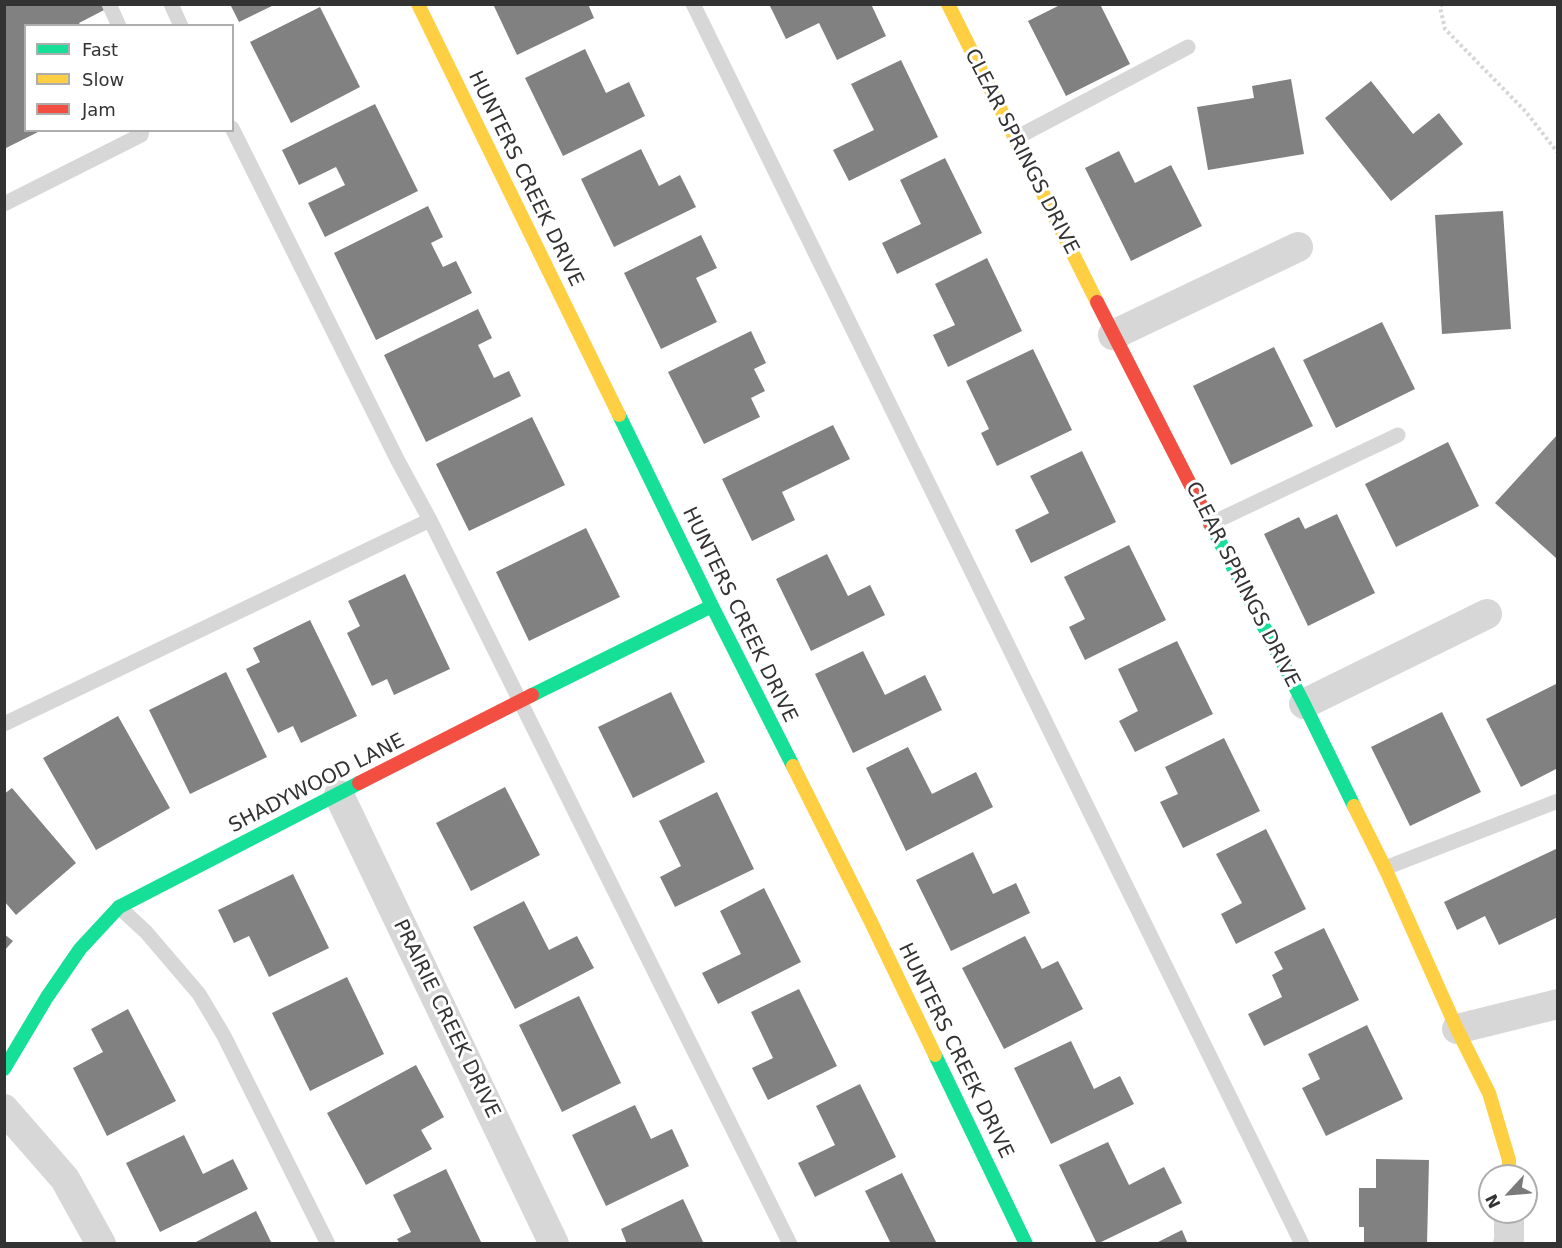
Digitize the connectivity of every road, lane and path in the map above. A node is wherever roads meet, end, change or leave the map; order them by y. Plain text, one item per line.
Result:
1 (109, 4) edge
2 (171, 4) edge
3 (418, 4) edge
4 (693, 4) edge
5 (948, 4) edge
6 (1442, 4) edge
7 (118, 24) edge
8 (181, 24) edge
9 (1188, 48) dead end
10 (142, 132) edge
11 (234, 132) edge
12 (1014, 139) junction
13 (1557, 153) edge
14 (4, 204) edge
15 (1298, 247) dead end
16 (1113, 335) junction
17 (1398, 435) dead end
18 (430, 520) junction
19 (1210, 524) junction
20 (712, 606) junction
21 (1487, 614) dead end
22 (519, 701) junction
23 (1304, 704) junction
24 (4, 724) edge
25 (339, 795) junction
26 (1557, 801) edge
27 (1385, 868) junction
28 (119, 907) junction
29 (1557, 1004) edge
30 (1457, 1029) junction
31 (4, 1069) edge
32 (4, 1109) edge
33 (1509, 1164) edge
34 (1509, 1224) edge
35 (101, 1244) edge
36 (328, 1244) edge
37 (554, 1244) edge
38 (790, 1244) edge
39 (1026, 1244) edge
40 (1302, 1244) edge
41 (1508, 1244) edge

1 - 7 lane
2 - 8 lane
3 - 20 street, HUNTERS CREEK DRIVE
4 - 40 lane
5 - 12 street, CLEAR SPRINGS DRIVE
6 - 13 path
9 - 12 lane
10 - 14 lane
11 - 18 lane
12 - 16 street, CLEAR SPRINGS DRIVE
15 - 16 street
16 - 19 street, CLEAR SPRINGS DRIVE
17 - 19 lane
18 - 22 lane
18 - 24 lane
19 - 23 street, CLEAR SPRINGS DRIVE
20 - 22 street, SHADYWOOD LANE
20 - 39 street, HUNTERS CREEK DRIVE
21 - 23 street
22 - 25 street, SHADYWOOD LANE
22 - 38 lane
23 - 27 street, CLEAR SPRINGS DRIVE
25 - 28 street, SHADYWOOD LANE
25 - 37 street, PRAIRIE CREEK DRIVE
26 - 27 lane
27 - 30 street, CLEAR SPRINGS DRIVE
28 - 31 street, SHADYWOOD LANE
28 - 36 lane
29 - 30 street
30 - 33 street, CLEAR SPRINGS DRIVE
32 - 35 street
34 - 41 street

